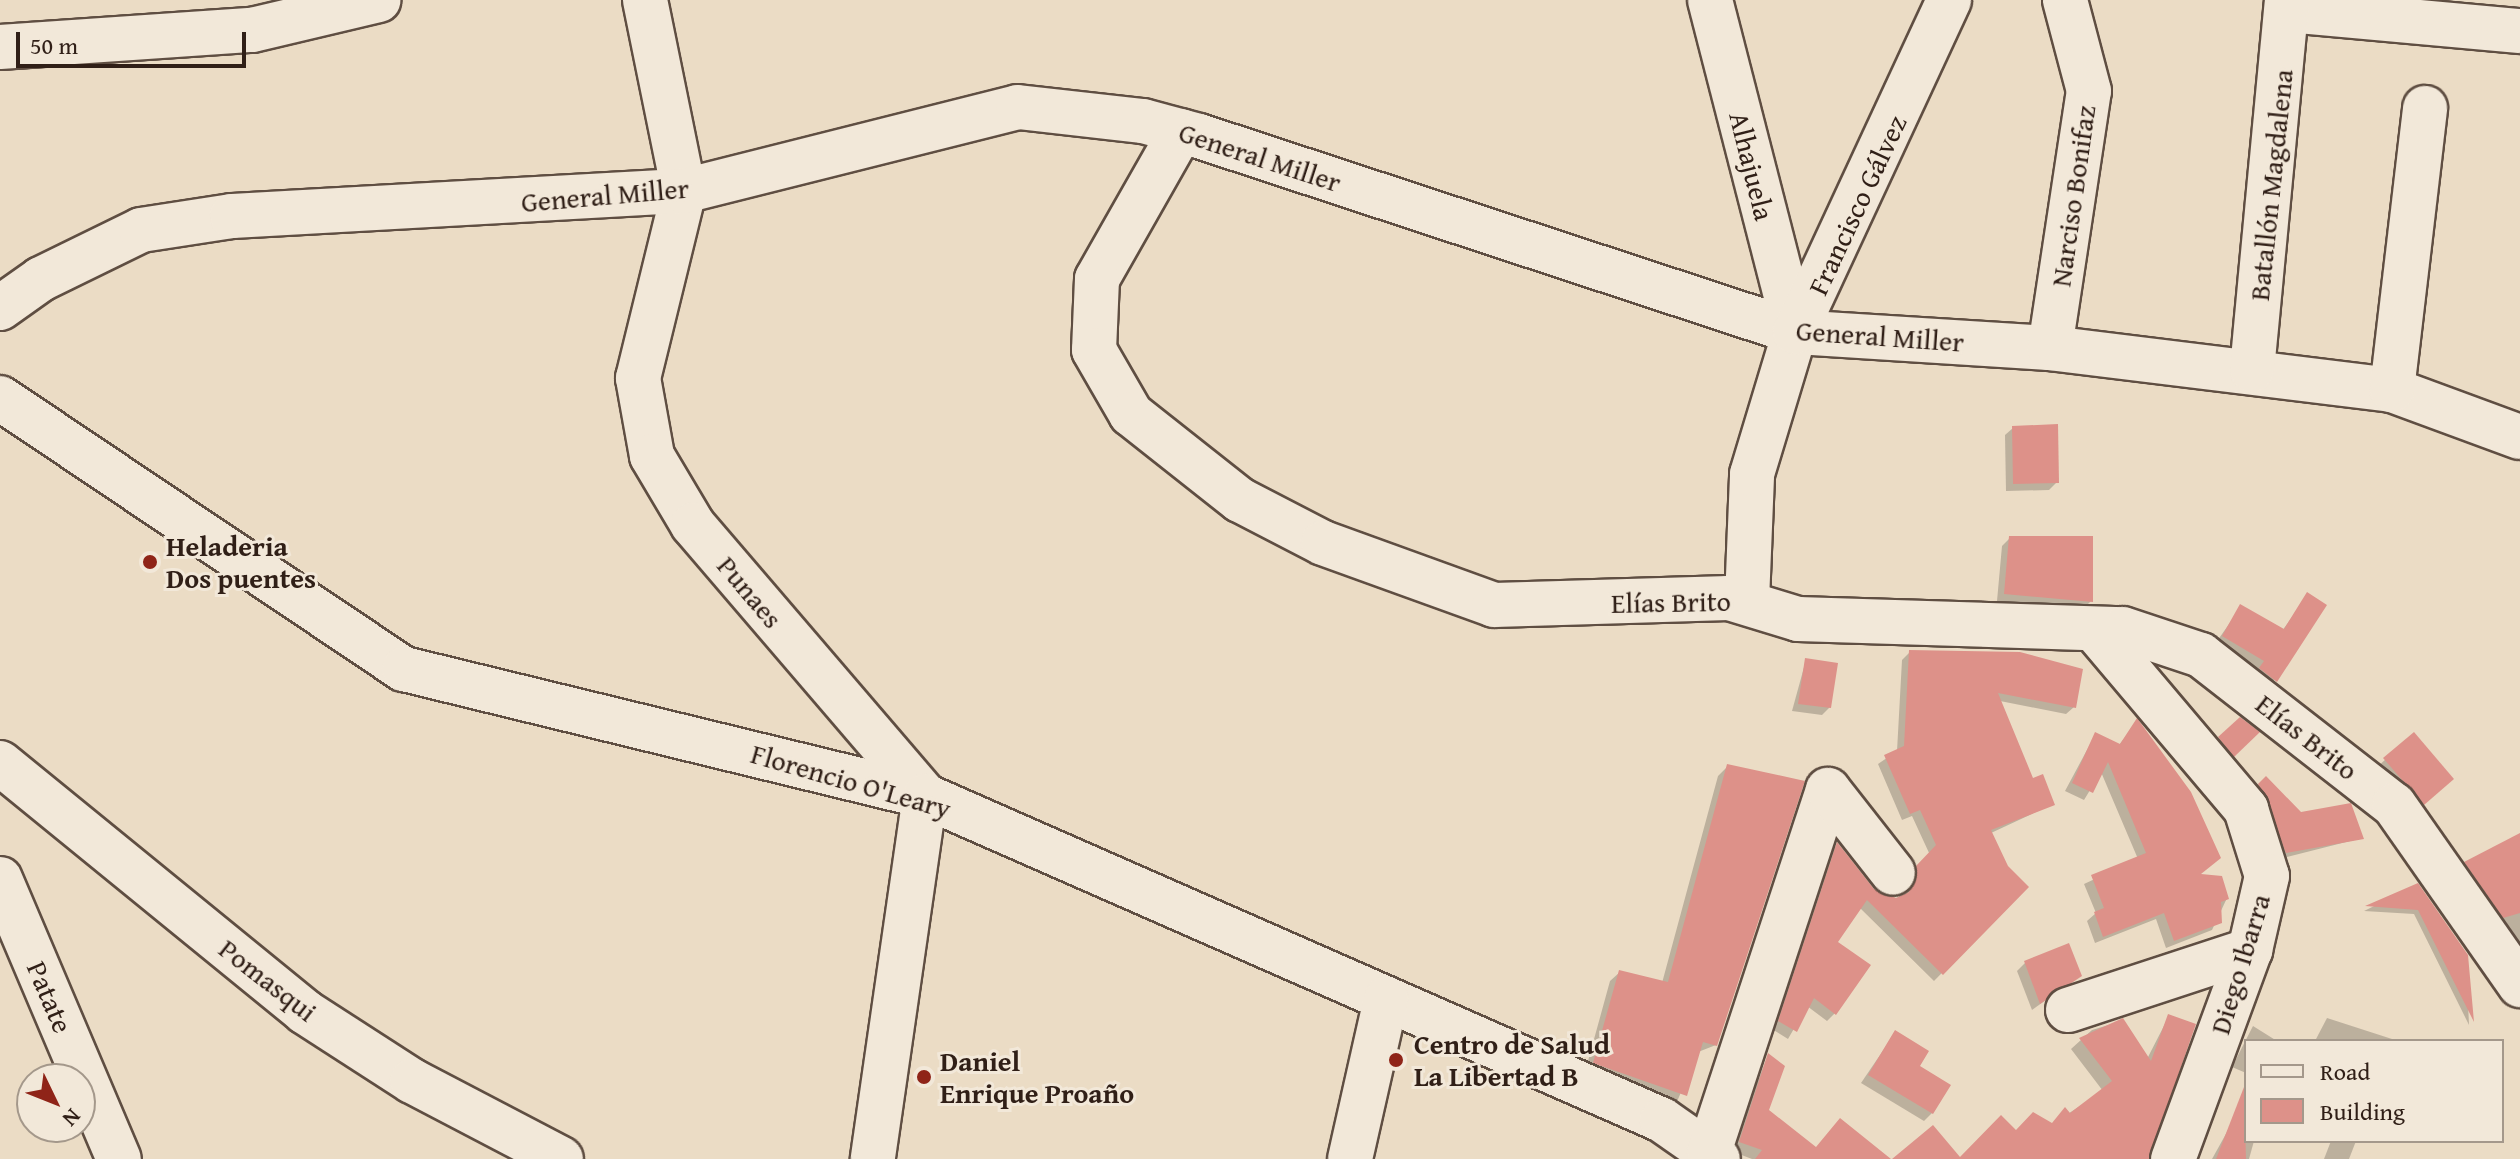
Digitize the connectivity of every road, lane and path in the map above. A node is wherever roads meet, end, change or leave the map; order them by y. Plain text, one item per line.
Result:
1 (379, 0) edge
2 (645, 0) edge
3 (1710, 0) edge
4 (1949, 0) edge
5 (2065, 0) edge
6 (2288, 5) edge
7 (220, 16) edge
8 (2520, 31) edge
9 (0, 47) edge
10 (2425, 108) dead end
11 (1181, 131) junction
12 (684, 191) junction
13 (0, 308) edge
14 (1795, 332) junction
15 (2050, 348) junction
16 (2252, 370) junction
17 (2392, 390) junction
18 (0, 398) edge
19 (2520, 437) edge
20 (1747, 601) junction
21 (2094, 629) junction
22 (0, 763) edge
23 (925, 796) junction
24 (1893, 873) dead end
25 (0, 879) edge
26 (2250, 950) junction
27 (2520, 985) edge
28 (1386, 999) junction
29 (2068, 1010) dead end
30 (1713, 1156) edge
31 (119, 1159) edge
32 (561, 1159) edge
33 (873, 1159) edge
34 (1350, 1159) edge
35 (2173, 1159) edge

1 - 7 street
2 - 12 street, Punaes
3 - 14 street, Alhajuela
4 - 14 street, Francisco Gálvez
5 - 15 street, Narciso Bonifaz
6 - 8 street
6 - 16 street, Batallón Magdalena
7 - 9 street
10 - 17 street
11 - 12 street, General Miller
11 - 14 street, General Miller
11 - 20 street, Elías Brito
12 - 13 street, General Miller
12 - 23 street, Punaes
14 - 15 street, General Miller
14 - 20 street, Francisco Gálvez
15 - 16 street, General Miller
16 - 17 street, General Miller
17 - 19 street, General Miller
18 - 23 street, Florencio O'Leary
20 - 21 street, Elías Brito
21 - 26 street, Diego Ibarra
21 - 27 street, Elías Brito
22 - 32 street, Pomasqui
23 - 28 street, Florencio O'Leary
23 - 33 street
24 - 30 street
25 - 31 street, Patate
26 - 29 street
26 - 35 street, Diego Ibarra
28 - 30 street, Florencio O'Leary
28 - 34 street

